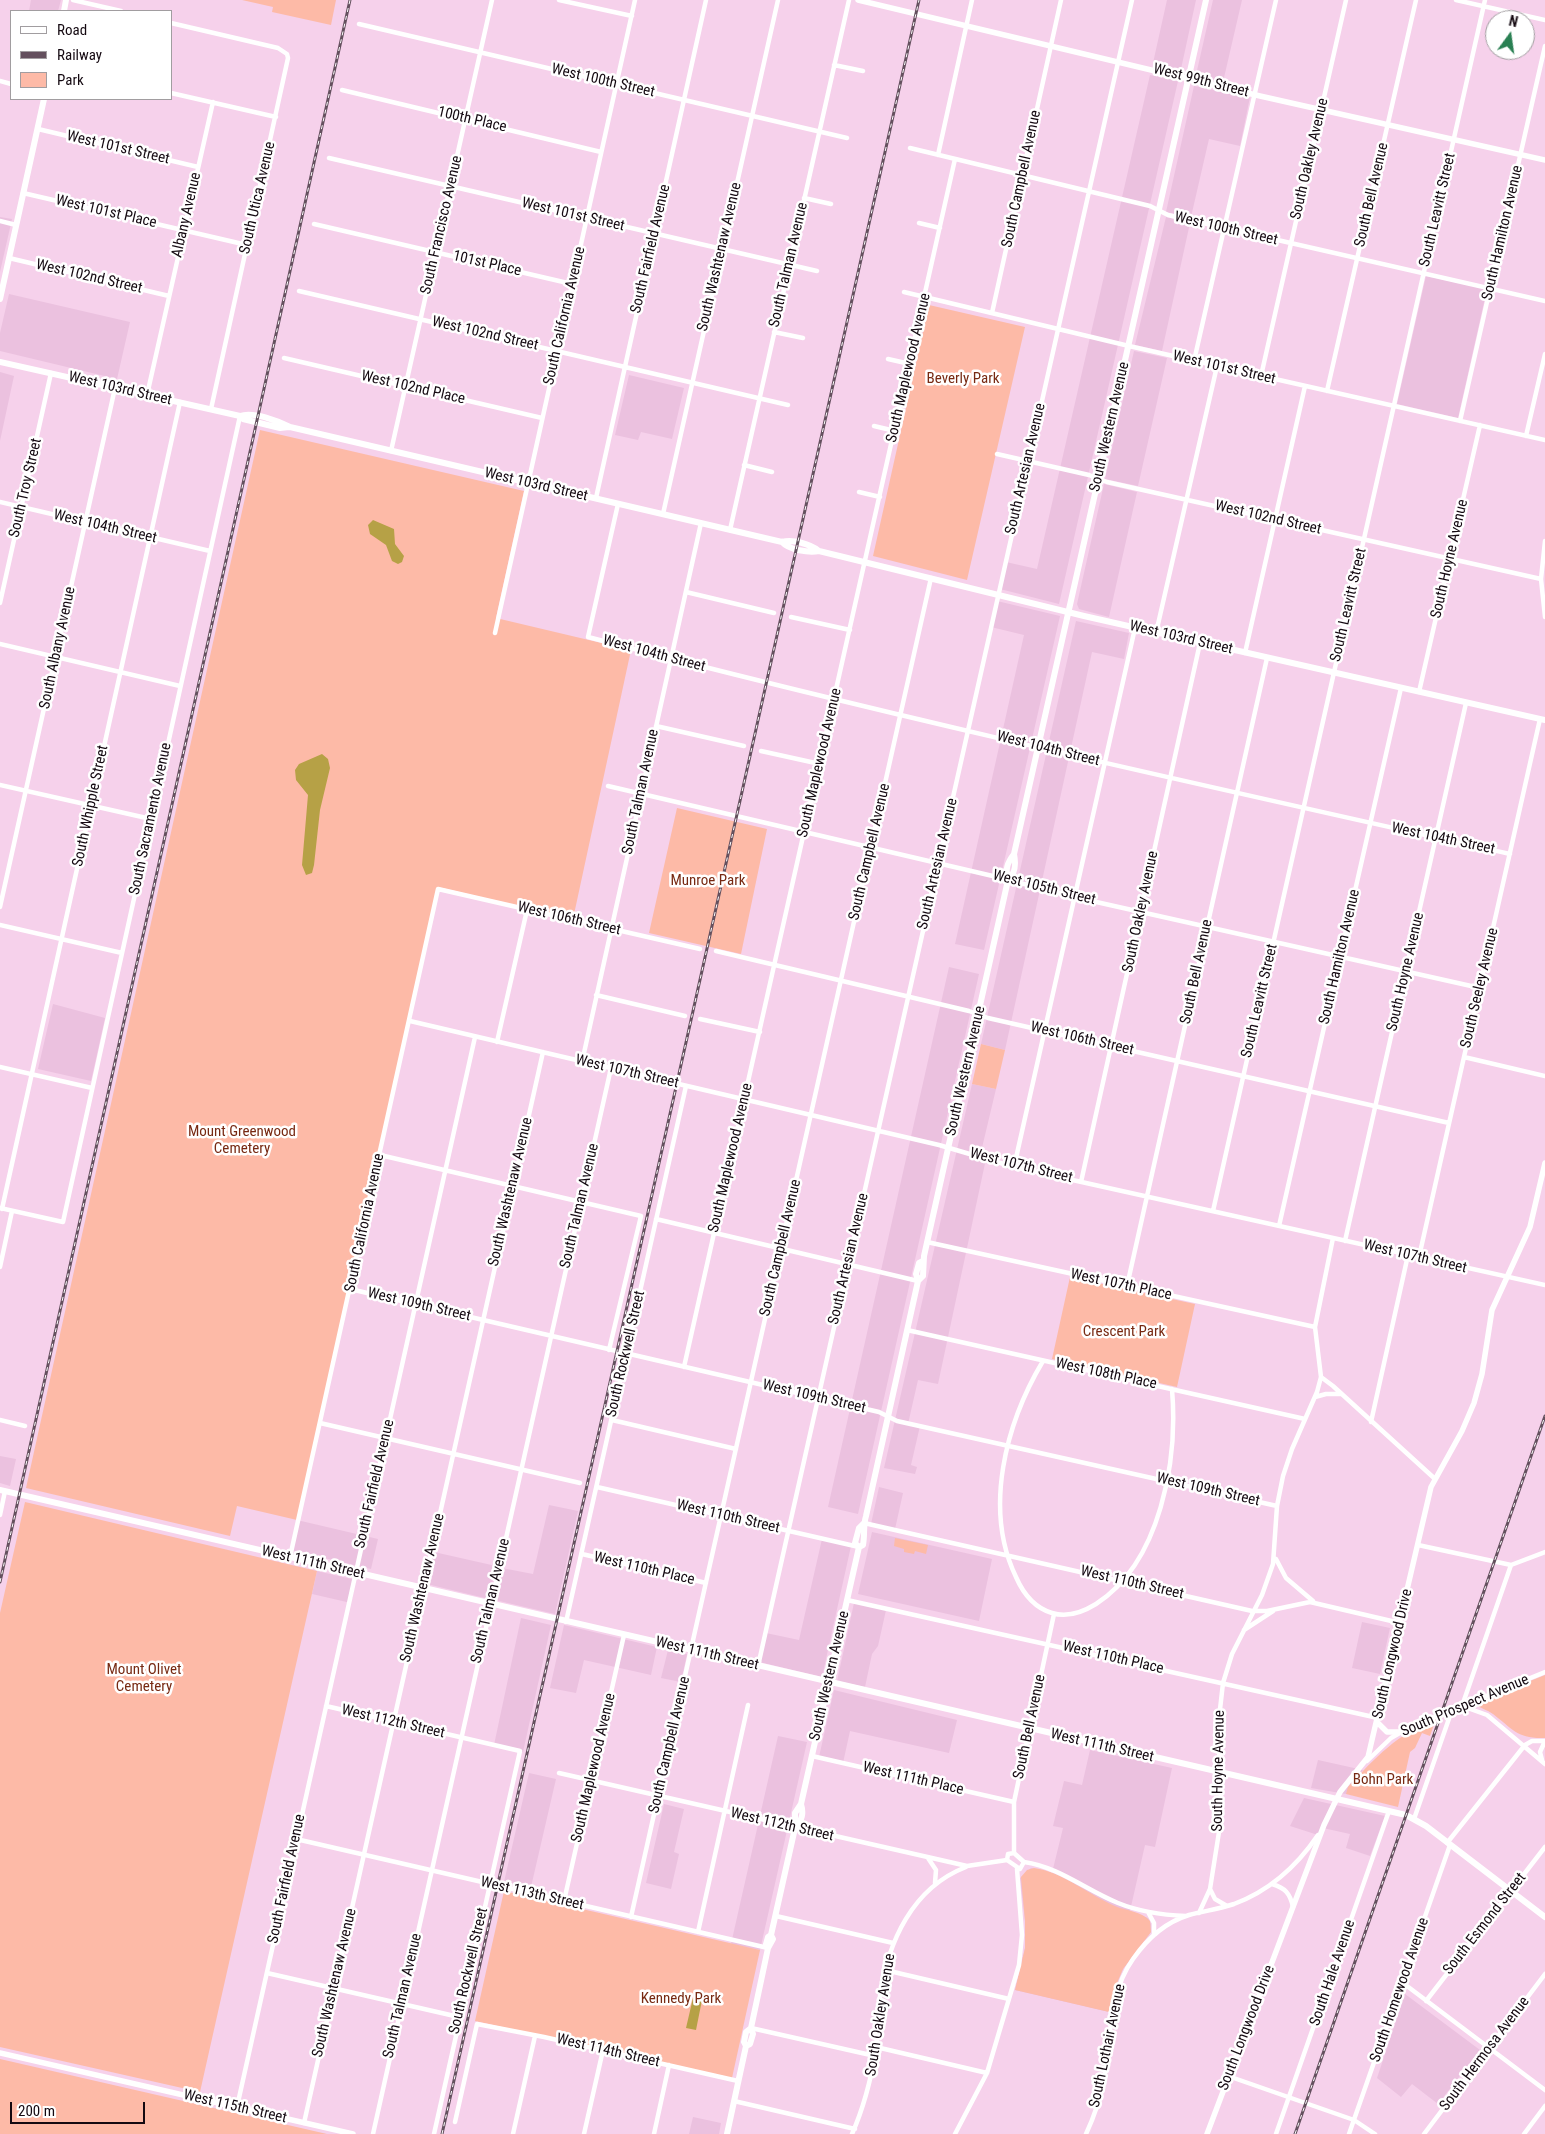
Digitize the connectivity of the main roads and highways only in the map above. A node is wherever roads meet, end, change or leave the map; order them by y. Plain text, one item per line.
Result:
1 (1206, 0) edge
2 (44, 100) edge
3 (0, 299) edge
4 (0, 362) edge
5 (1068, 613) junction
6 (1542, 720) edge
7 (3, 1490) edge
8 (828, 1683) junction
9 (1545, 1917) edge
10 (727, 2134) edge

1 - 5 main road, South Western Avenue
2 - 3 main road
4 - 5 main road, West 103rd Street
5 - 6 main road, West 103rd Street
5 - 8 main road, South Western Avenue
7 - 8 main road, West 111th Street
8 - 9 main road, West 111th Street
8 - 10 main road, South Western Avenue

